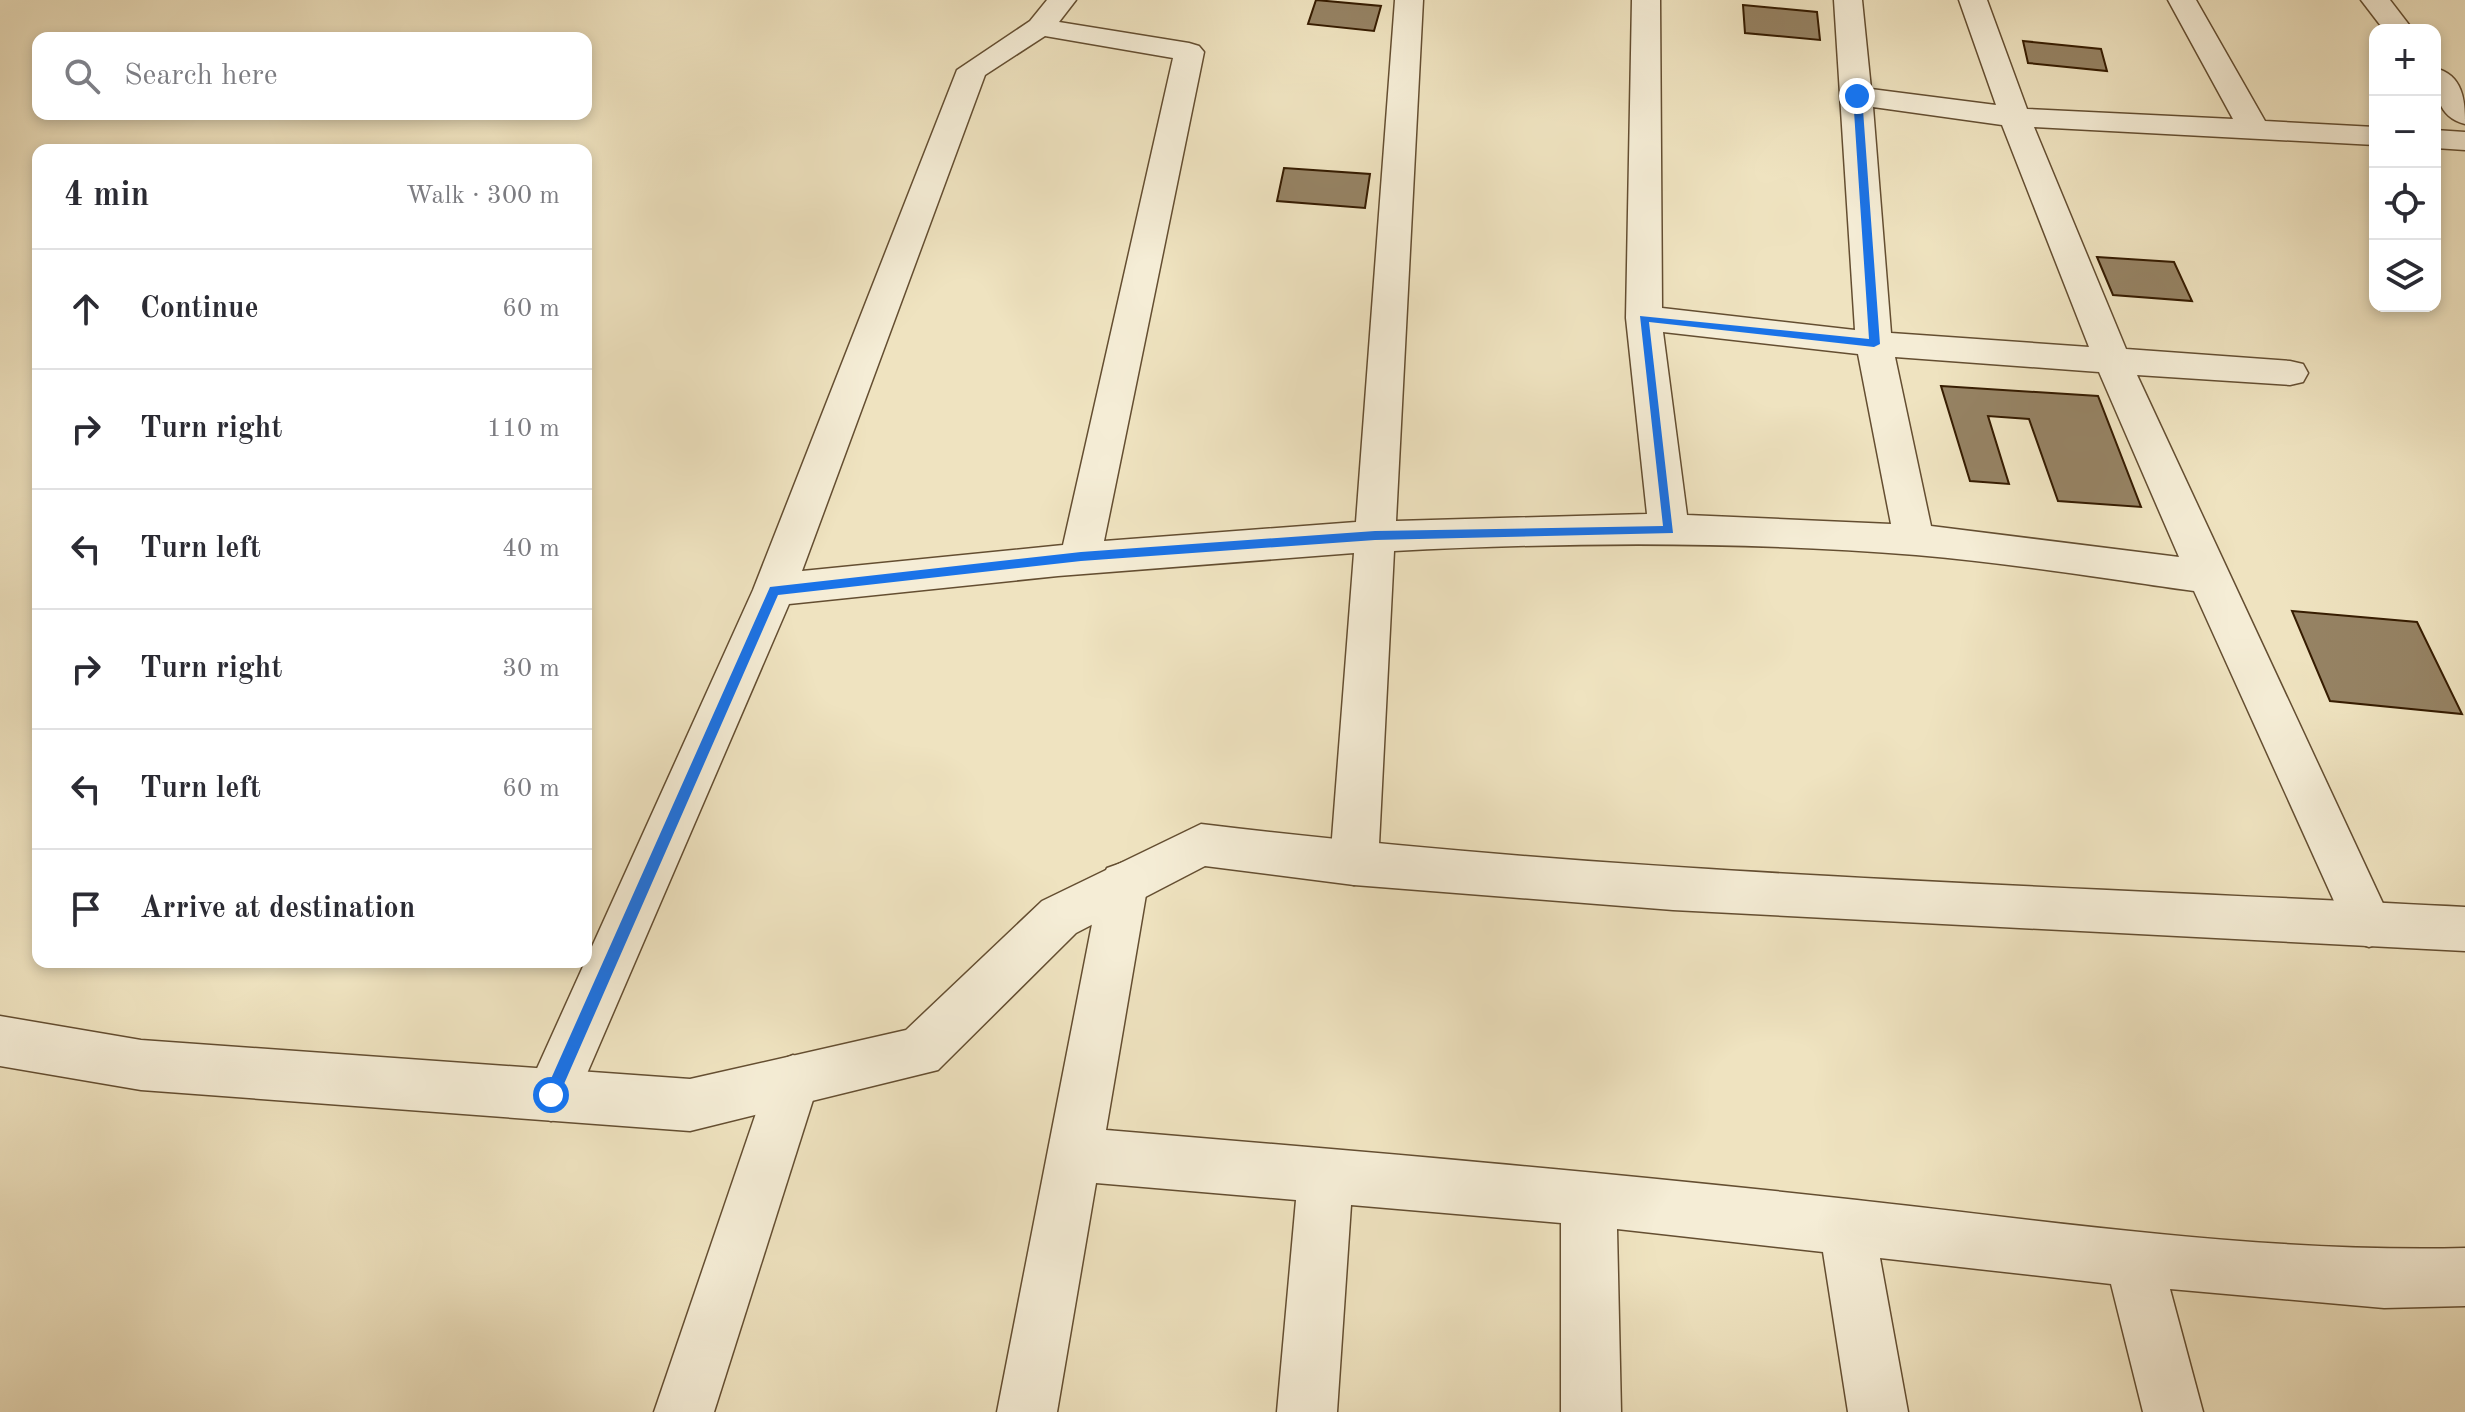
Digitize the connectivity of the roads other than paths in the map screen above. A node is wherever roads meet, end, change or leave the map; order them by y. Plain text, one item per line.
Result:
1 (1409, 0) edge
2 (1646, 0) edge
3 (1818, 0) edge
4 (1973, 0) edge
5 (2182, 0) edge
6 (2375, 0) edge
7 (1848, 1) edge
8 (1051, 13) edge
9 (2394, 24) edge
10 (2441, 85) edge
11 (1857, 96) junction
12 (2465, 115) edge
13 (2013, 117) junction
14 (2254, 129) junction
15 (2369, 136) edge
16 (2441, 139) edge
17 (2465, 141) edge
18 (1644, 318) junction
19 (1874, 344) junction
20 (2115, 360) junction
21 (2290, 373) dead end
22 (1669, 530) junction
23 (1375, 536) junction
24 (1914, 540) junction
25 (1081, 556) junction
26 (2208, 577) junction
27 (774, 590) junction
28 (1354, 864) junction
29 (1124, 883) junction
30 (2369, 925) junction
31 (2460, 938) edge
32 (0, 1041) edge
33 (793, 1081) junction
34 (551, 1095) junction
35 (1074, 1154) junction
36 (1326, 1176) junction
37 (1589, 1198) junction
38 (1847, 1228) junction
39 (2133, 1258) junction
40 (2465, 1277) edge
41 (684, 1412) edge
42 (1027, 1412) edge
43 (1307, 1412) edge
44 (1591, 1412) edge
45 (1878, 1412) edge
46 (2173, 1412) edge

1 - 23 street
2 - 18 street
3 - 7 street
4 - 13 street
5 - 14 street
6 - 9 street
7 - 11 street
8 - 25 street
8 - 27 street
10 - 12 street
11 - 13 street
11 - 19 street
13 - 14 street
13 - 20 street
14 - 15 street
16 - 17 street
18 - 19 street
18 - 22 street
19 - 20 street
19 - 24 street
20 - 21 street
20 - 26 street
22 - 23 street
22 - 24 street
23 - 25 street
23 - 28 street
24 - 26 street
25 - 27 street
26 - 30 street
27 - 34 street
28 - 29 street
28 - 30 street
29 - 33 street
29 - 35 street
30 - 31 street
32 - 34 street
33 - 34 street
33 - 41 street
35 - 36 street
35 - 42 street
36 - 37 street
36 - 43 street
37 - 38 street
37 - 44 street
38 - 39 street
38 - 45 street
39 - 40 street
39 - 46 street

